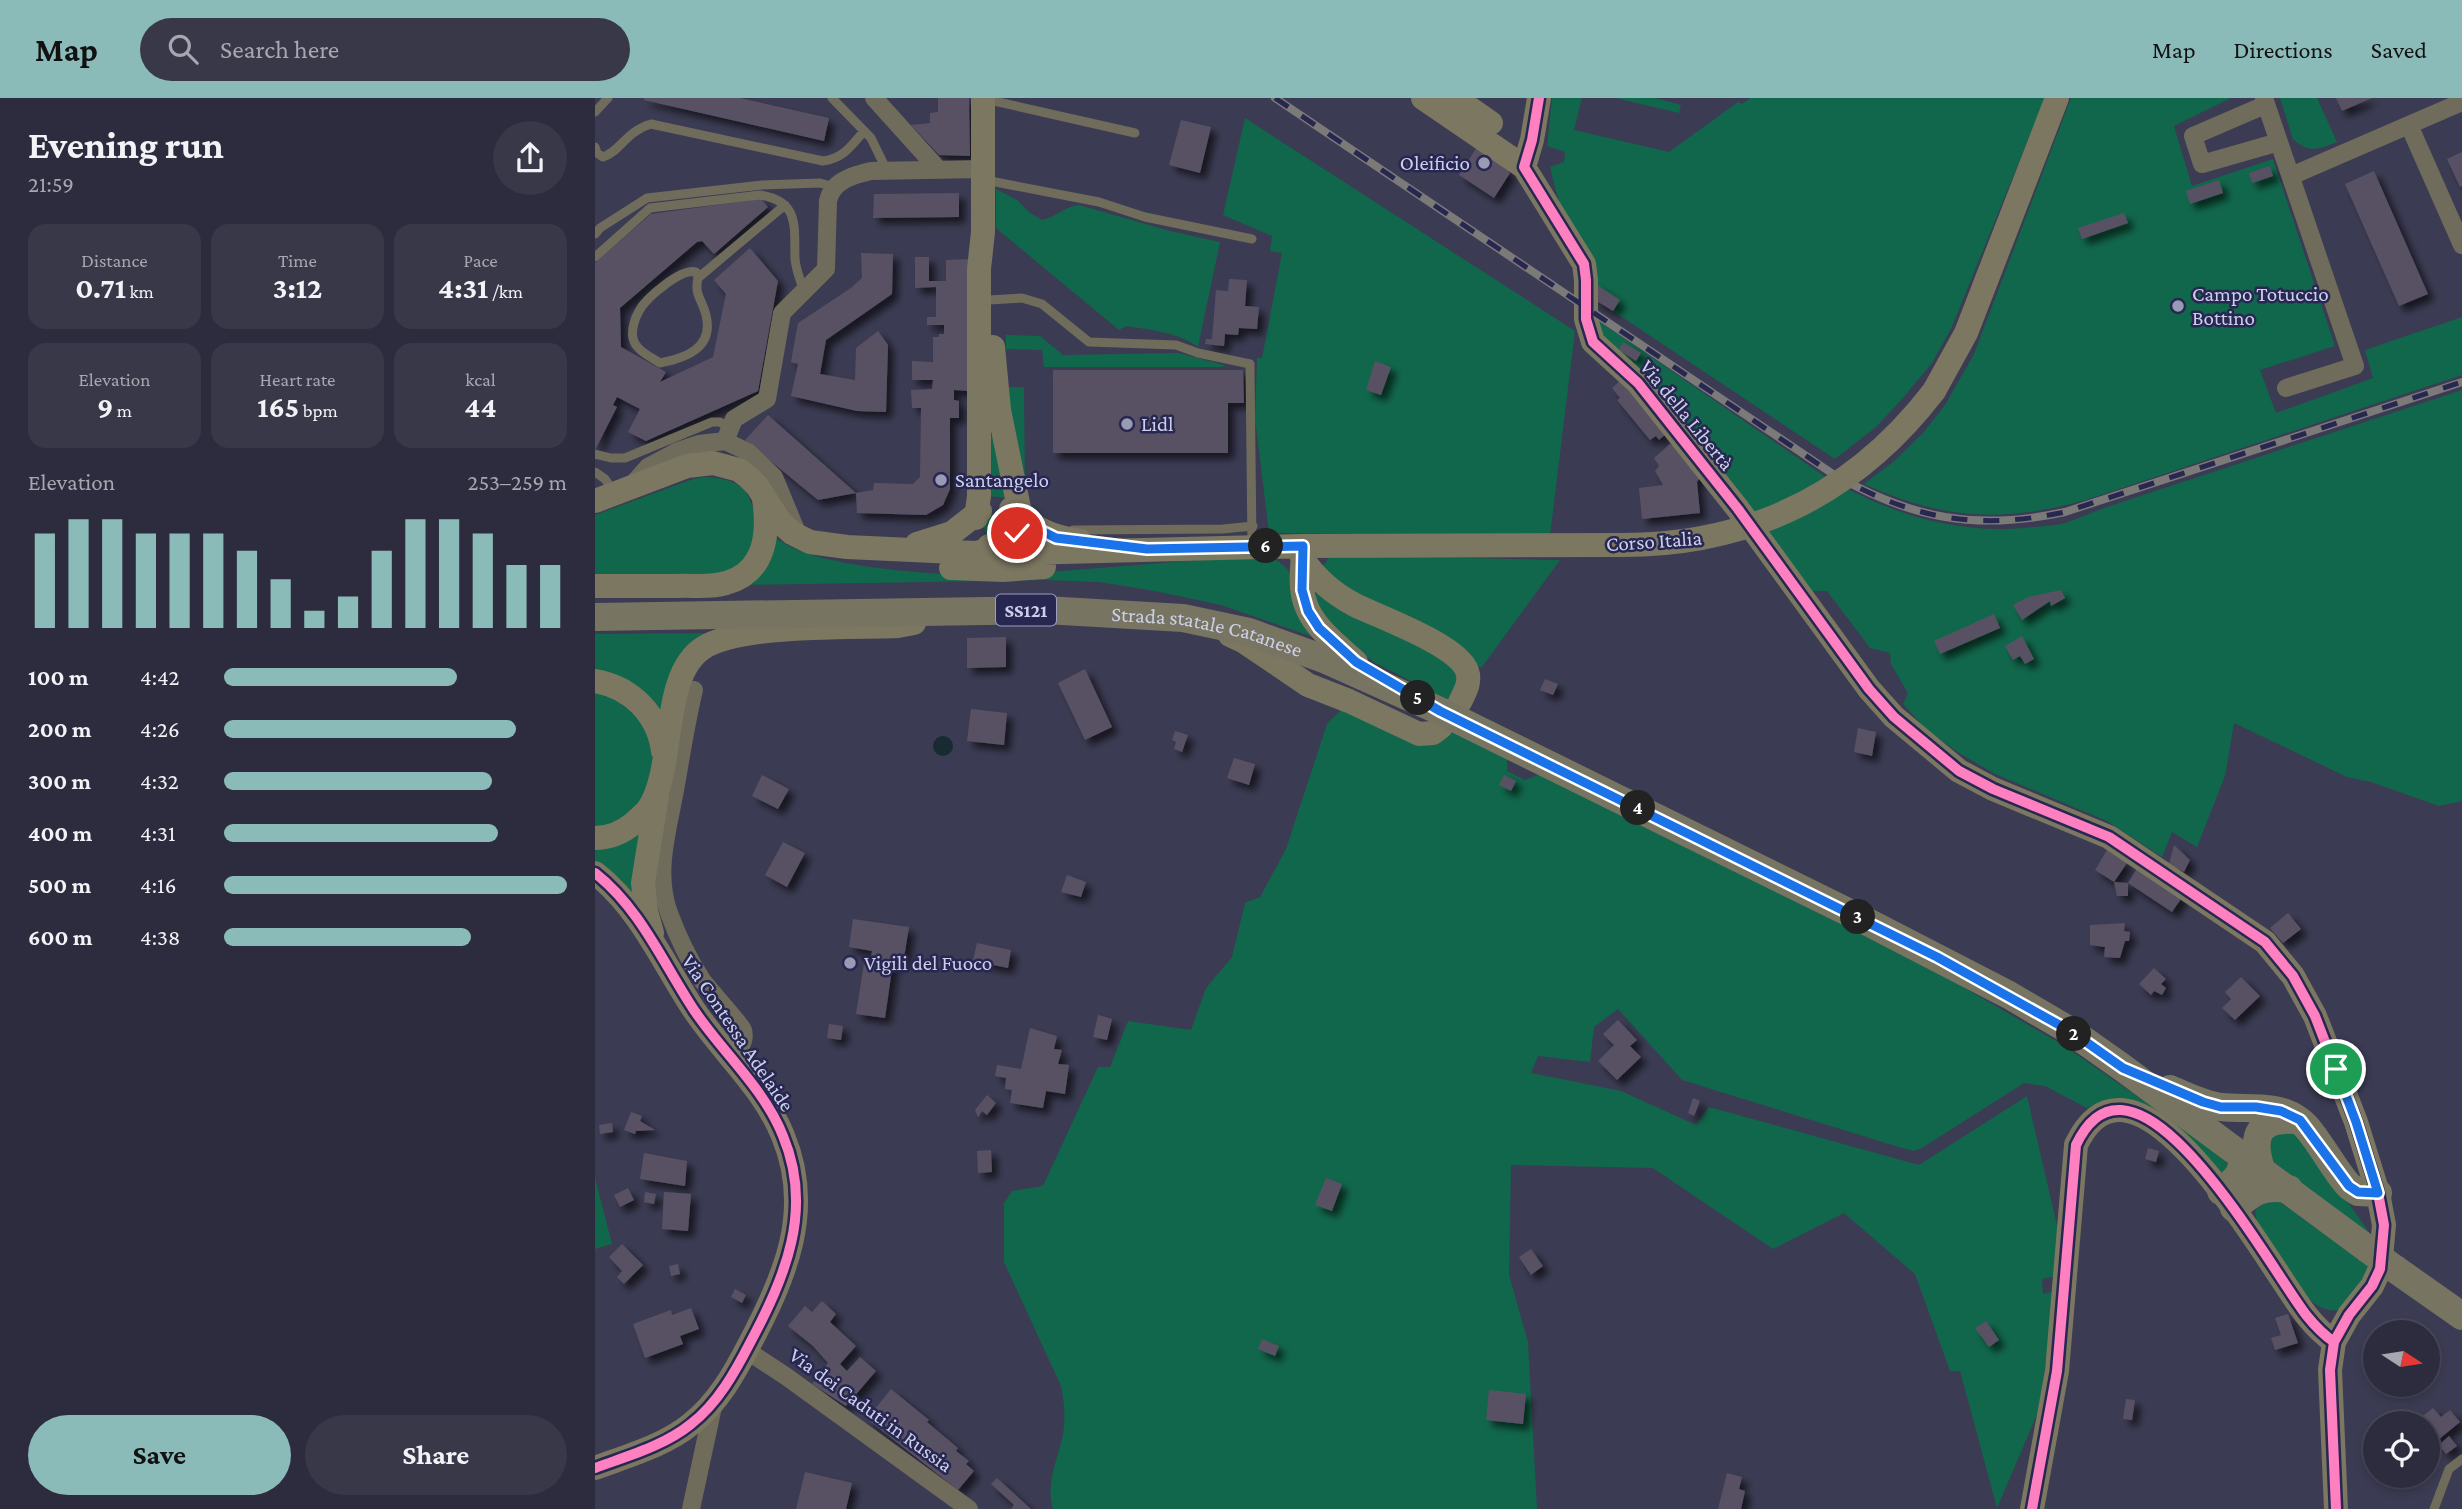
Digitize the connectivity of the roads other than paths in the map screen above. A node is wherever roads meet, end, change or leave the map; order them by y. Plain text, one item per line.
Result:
1 (608, 98) edge
2 (832, 98) edge
3 (874, 98) edge
4 (983, 98) edge
5 (1423, 98) edge
6 (1455, 98) edge
7 (1539, 98) edge
8 (2264, 101) edge
9 (2057, 102) edge
10 (2462, 102) edge
11 (595, 112) edge
12 (2409, 125) junction
13 (864, 131) junction
14 (1135, 133) dead end
15 (2279, 142) junction
16 (595, 147) edge
17 (1524, 167) junction
18 (939, 170) junction
19 (887, 171) junction
20 (983, 175) junction
21 (2291, 176) junction
22 (834, 187) junction
23 (785, 205) junction
24 (982, 232) junction
25 (595, 234) edge
26 (1252, 239) dead end
27 (2462, 245) edge
28 (595, 257) edge
29 (698, 278) junction
30 (804, 291) junction
31 (989, 300) junction
32 (2286, 388) dead end
33 (727, 435) junction
34 (595, 454) edge
35 (595, 472) edge
36 (763, 494) junction
37 (606, 496) edge
38 (978, 514) junction
39 (1016, 516) junction
40 (1043, 532) junction
41 (805, 540) junction
42 (1245, 540) junction
43 (993, 547) junction
44 (889, 549) junction
45 (1147, 549) junction
46 (1303, 552) junction
47 (595, 586) edge
48 (595, 599) edge
49 (977, 612) junction
50 (595, 617) edge
51 (1356, 662) junction
52 (595, 681) edge
53 (694, 690) dead end
54 (1447, 713) junction
55 (662, 770) junction
56 (595, 838) edge
57 (595, 873) edge
58 (657, 947) junction
59 (729, 1056) junction
60 (2123, 1068) junction
61 (2300, 1120) junction
62 (2251, 1161) junction
63 (2289, 1189) junction
64 (2378, 1193) junction
65 (2227, 1200) junction
66 (2462, 1316) edge
67 (2334, 1342) junction
68 (747, 1350) junction
69 (714, 1402) junction
70 (2462, 1459) edge
71 (595, 1468) edge
72 (691, 1509) edge
73 (969, 1509) edge
74 (2032, 1509) edge
75 (2336, 1509) edge
76 (2434, 1509) edge

1 - 11 lane
2 - 13 lane
3 - 18 street
4 - 14 lane
4 - 20 street
5 - 17 street
6 - 17 street, Via della Libertà
7 - 17 street
8 - 15 street
8 - 15 street
9 - 46 street, Corso Italia, bridge
10 - 12 street
12 - 21 street
12 - 27 street
13 - 16 lane
13 - 19 lane
15 - 21 street
17 - 64 street, Via della Libertà
18 - 19 street
18 - 20 street
19 - 22 street
20 - 24 street
20 - 26 lane
21 - 32 street
22 - 25 lane
22 - 30 street
23 - 28 lane
23 - 29 lane
23 - 30 lane
24 - 31 street
24 - 38 street
29 - 29 lane
30 - 33 street
31 - 39 street
31 - 42 lane
33 - 34 lane
33 - 37 street
33 - 41 street
35 - 37 lane
36 - 37 street
36 - 41 street
36 - 47 street
38 - 39 street
38 - 43 street
38 - 44 street
39 - 40 street
39 - 43 street
40 - 42 lane
40 - 45 street
41 - 42 street
41 - 44 street
42 - 45 street, Corso Italia
42 - 46 street, Corso Italia
43 - 44 street
43 - 45 street
46 - 51 street
46 - 54 street
48 - 51 main road, Strada statale Catanese / SS121
49 - 50 main road, Strada statale Catanese / SS121
49 - 54 main road, Strada statale Catanese / SS121
49 - 55 street
51 - 54 main road, Strada statale Catanese / SS121
52 - 55 street
53 - 59 street
54 - 60 main road
55 - 56 street
55 - 58 street
57 - 58 street
58 - 59 street, Via Contessa Adelaide
59 - 68 street, Via Contessa Adelaide
60 - 61 main road
60 - 62 main road
61 - 62 main road
61 - 64 main road
62 - 63 main road
62 - 65 main road
63 - 65 main road
63 - 66 main road, bridge
64 - 67 street, Via della Libertà
65 - 67 street
65 - 74 street
67 - 75 street
68 - 69 street, Via Contessa Adelaide
68 - 73 street, Via dei Caduti in Russia
69 - 71 street, Via Contessa Adelaide
69 - 72 street
70 - 76 lane

